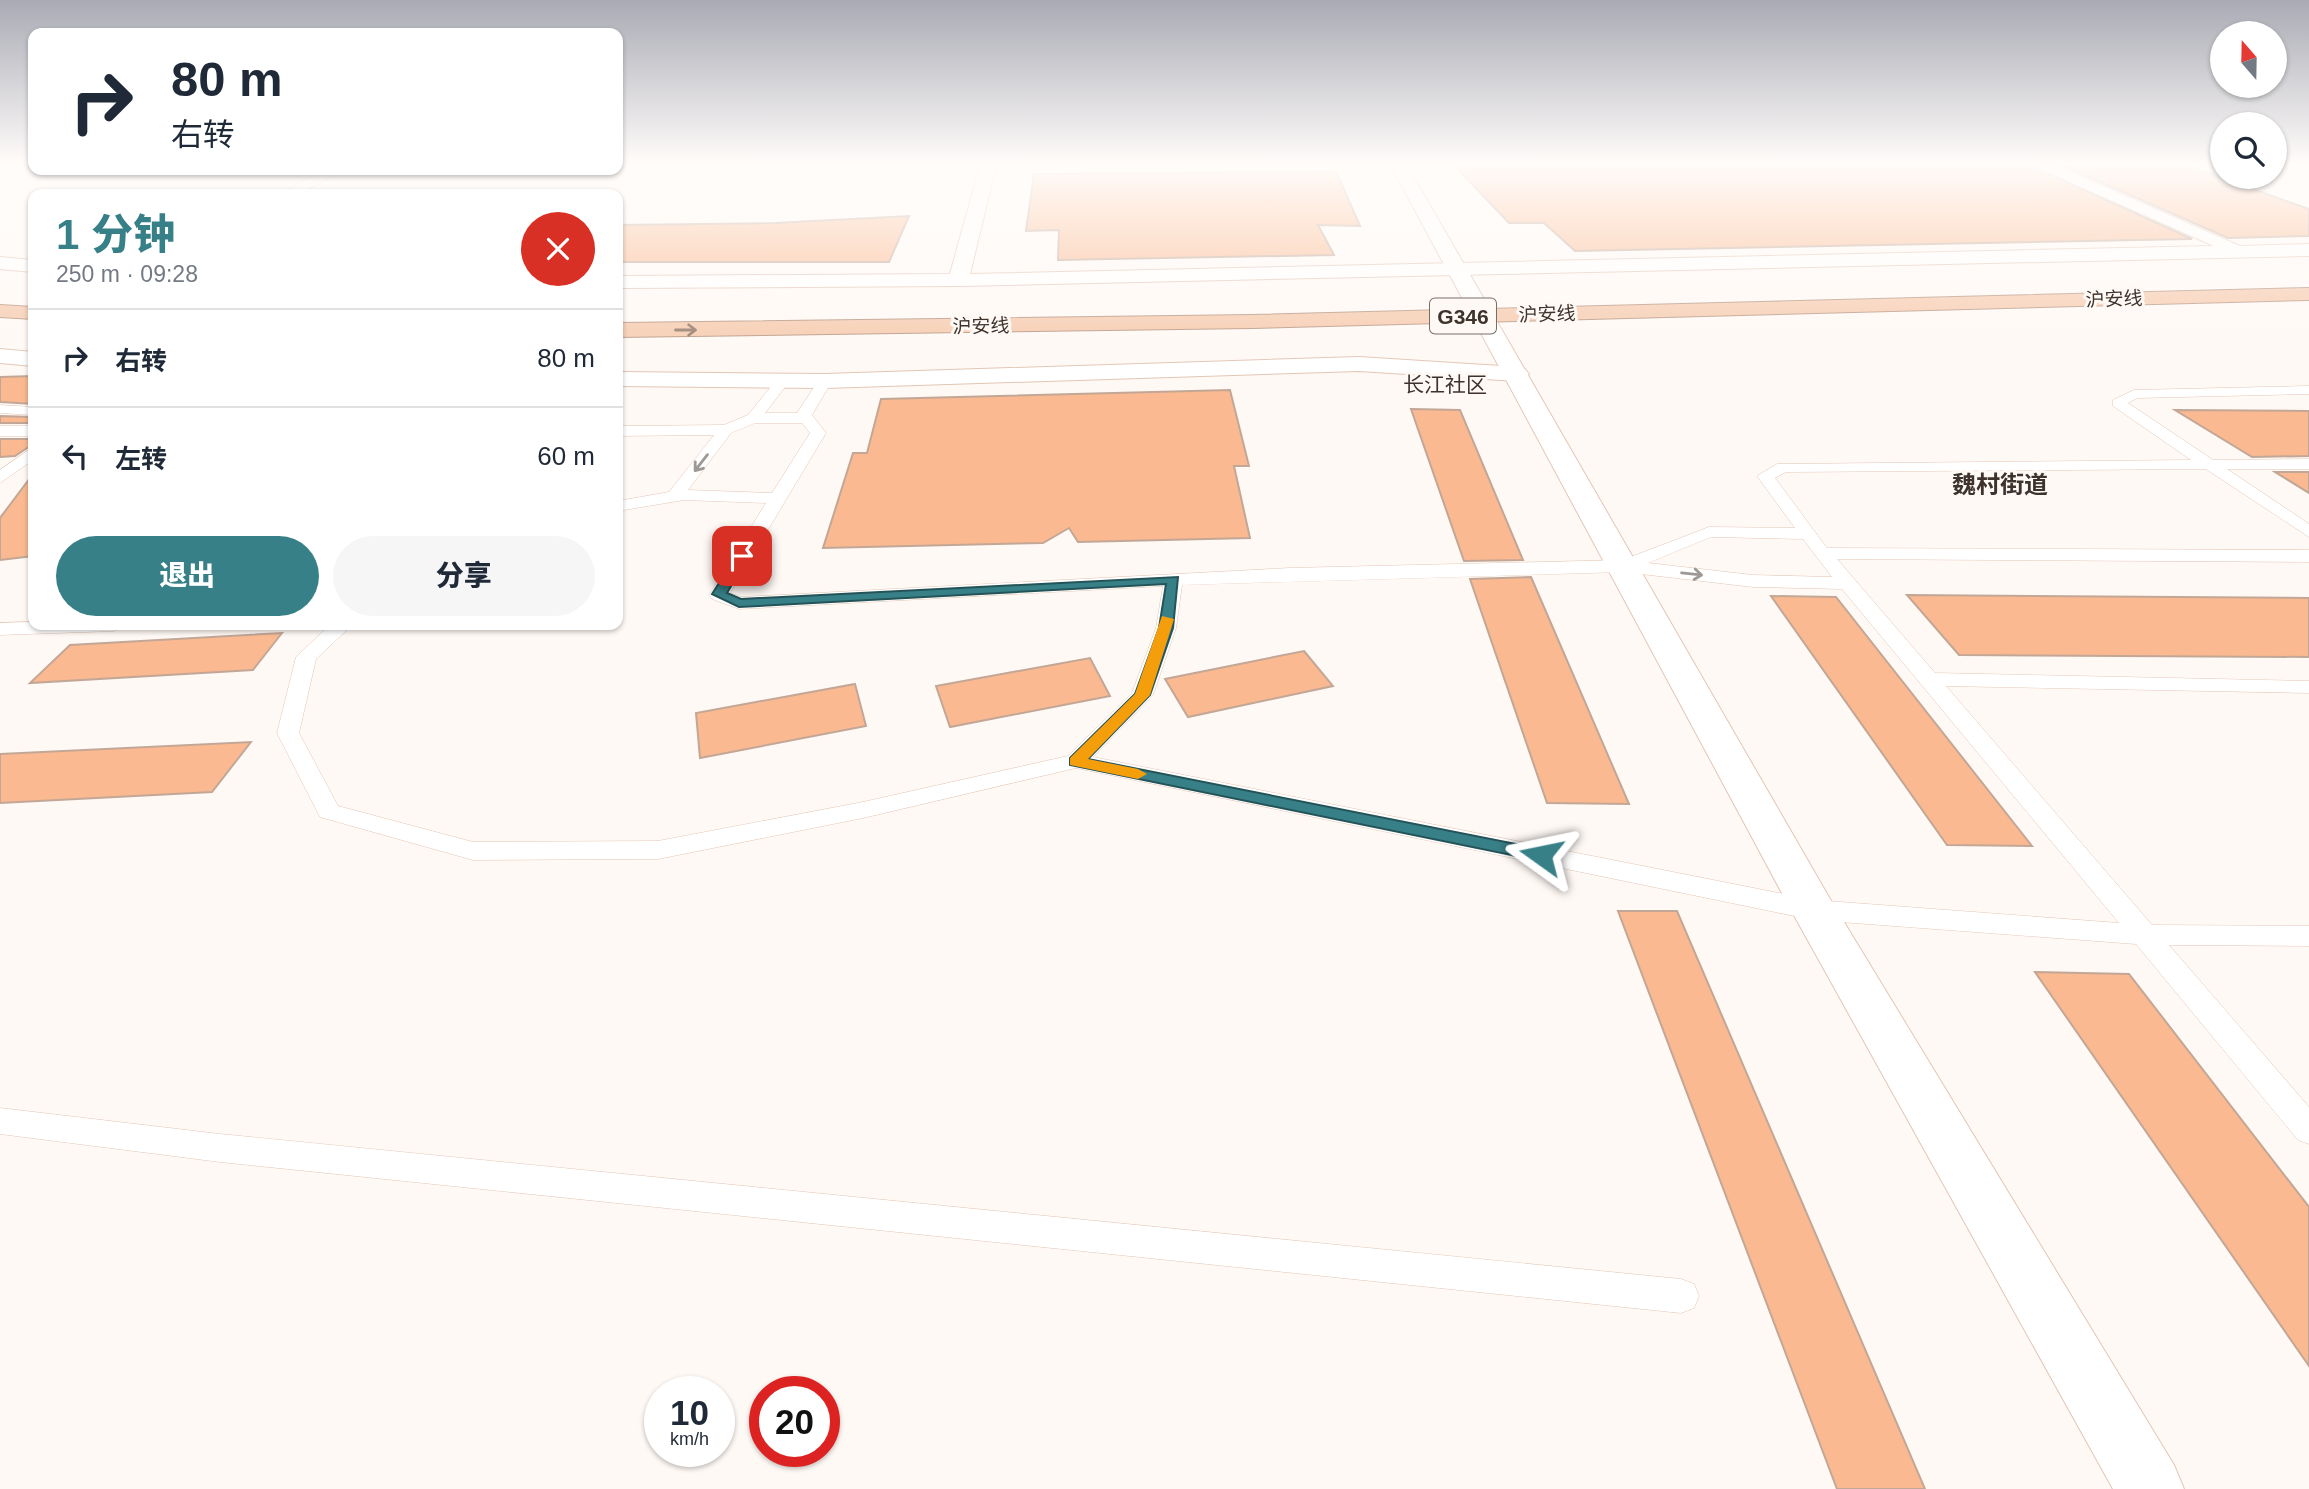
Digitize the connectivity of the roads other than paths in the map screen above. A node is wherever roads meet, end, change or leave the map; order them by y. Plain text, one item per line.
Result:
1 (971, 231) edge
2 (1436, 231) edge
3 (2194, 231) edge
4 (2309, 250) edge
5 (2242, 252) junction
6 (0, 263) edge
7 (28, 266) edge
8 (2309, 278) edge
9 (958, 280) junction
10 (623, 282) edge
11 (0, 293) edge
12 (2309, 293) edge
13 (28, 295) edge
14 (1472, 295) junction
15 (0, 311) edge
16 (28, 313) edge
17 (623, 313) edge
18 (623, 330) edge
19 (0, 356) edge
20 (28, 359) edge
21 (1517, 374) junction
22 (623, 379) edge
23 (825, 381) junction
24 (782, 382) junction
25 (2309, 390) edge
26 (0, 409) edge
27 (28, 411) edge
28 (753, 418) junction
29 (807, 418) junction
30 (726, 430) junction
31 (0, 431) edge
32 (28, 431) edge
33 (623, 431) edge
34 (28, 456) edge
35 (2207, 463) junction
36 (2309, 464) edge
37 (0, 478) edge
38 (674, 497) junction
39 (777, 498) junction
40 (623, 505) edge
41 (2309, 533) edge
42 (1808, 534) junction
43 (1822, 554) junction
44 (2309, 556) edge
45 (1624, 566) junction
46 (1173, 580) junction
47 (1847, 583) junction
48 (28, 628) edge
49 (0, 629) edge
50 (336, 630) edge
51 (1928, 679) junction
52 (2309, 687) edge
53 (1076, 761) junction
54 (1814, 910) junction
55 (2144, 934) junction
56 (2309, 936) edge
57 (0, 1121) edge
58 (2309, 1130) edge
59 (1681, 1296) dead end
60 (2150, 1489) edge

1 - 9 street
2 - 14 street
3 - 5 street
4 - 5 street
5 - 14 street
6 - 7 street
8 - 14 highway, 沪安线 / G346
9 - 10 street
9 - 14 street
11 - 13 highway
12 - 14 highway, 沪安线 / G346
14 - 17 highway, 沪安线 / G346
18 -> 14 highway, 沪安线 / G346
14 - 21 street
15 - 16 highway
19 - 20 street
21 - 23 street
21 - 45 street
22 - 24 street
23 - 24 street
23 - 29 lane
24 - 28 lane
25 - 35 lane
26 - 27 lane
28 - 29 lane
28 - 30 lane
29 - 39 lane
30 - 33 lane
30 -> 38 lane
31 - 32 lane
34 - 37 lane
35 - 36 lane
35 - 41 lane
35 - 42 lane
38 - 39 lane
38 - 40 lane
39 - 46 lane
42 - 43 lane
42 - 45 lane
43 - 44 lane
43 - 47 lane
45 - 46 lane
45 -> 47 lane
45 - 54 street
46 - 53 lane
47 - 51 lane
48 - 49 lane
50 - 53 lane
51 - 52 lane
51 - 55 lane
53 - 54 lane
54 - 55 lane
54 - 60 street
55 - 56 lane
55 - 58 lane
57 - 59 lane

